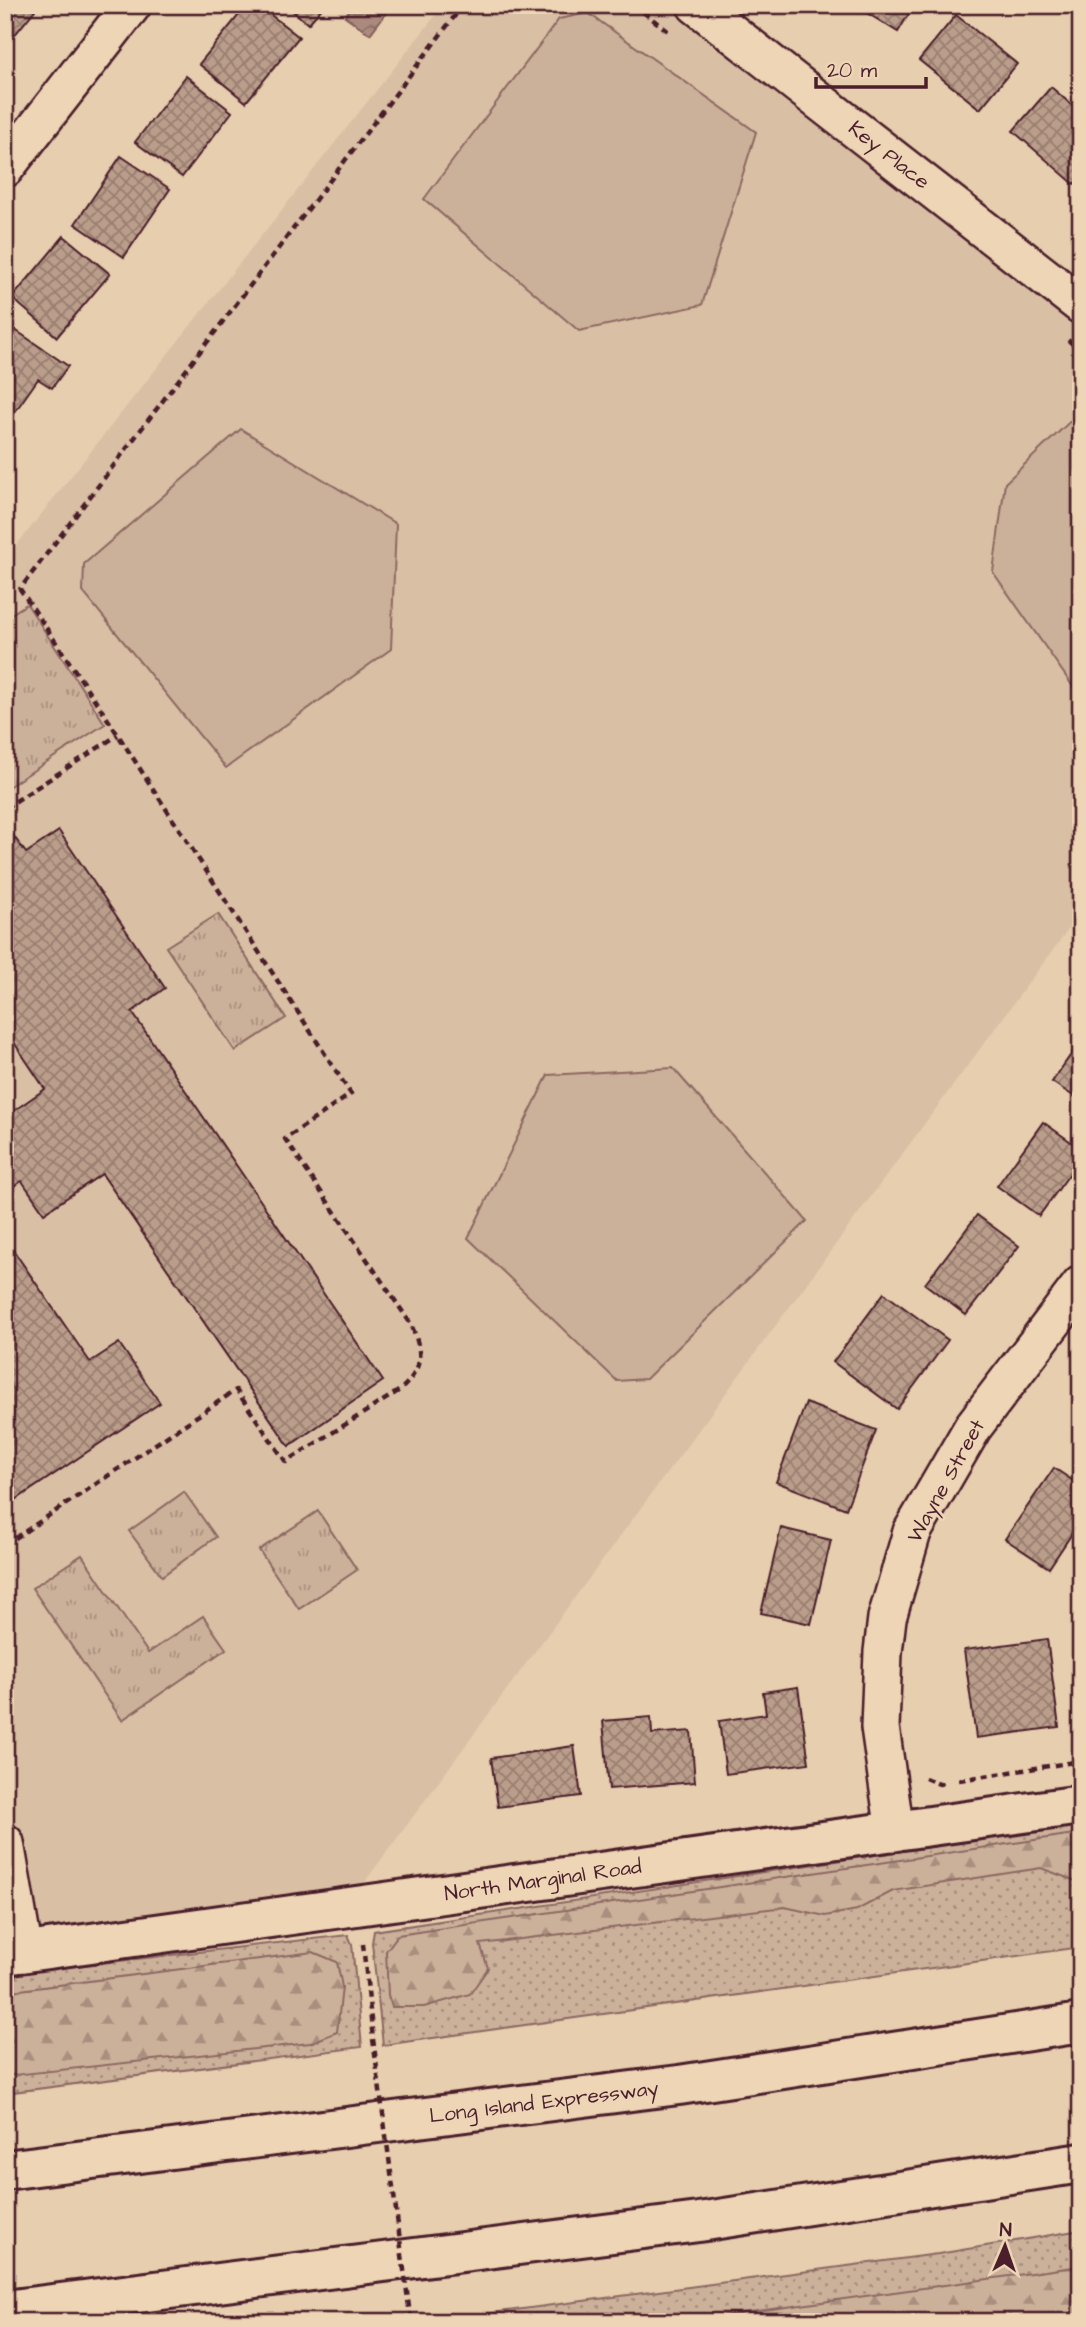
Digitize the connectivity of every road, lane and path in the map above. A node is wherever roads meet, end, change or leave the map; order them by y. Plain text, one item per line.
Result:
1 (132, 5) edge
2 (463, 5) edge
3 (699, 6) edge
4 (5, 168) edge
5 (1081, 305) edge
6 (118, 735) junction
7 (5, 808) edge
8 (1081, 1285) edge
9 (5, 1545) edge
10 (1081, 1761) edge
11 (922, 1771) dead end
12 (1081, 1805) edge
13 (895, 1832) junction
14 (5, 1843) edge
15 (362, 1936) dead end
16 (15, 1954) edge
17 (1081, 2001) edge
18 (1081, 2023) edge
19 (679, 2085) junction
20 (194, 2147) junction
21 (5, 2158) edge
22 (1081, 2163) edge
23 (5, 2170) edge
24 (5, 2310) edge
25 (411, 2322) edge

1 - 4 street
2 - 6 path
3 - 5 street, Key Place
6 - 7 path
6 - 9 path
8 - 13 street, Wayne Street
10 - 11 path
12 - 13 main road, North Marginal Road
13 - 16 main road, North Marginal Road
14 - 16 street
15 - 25 path, bridge
17 - 19 main road
18 - 19 main road, Long Island Expressway
19 - 20 main road, Long Island Expressway
20 - 21 main road
20 - 23 main road, Long Island Expressway
22 - 24 main road

